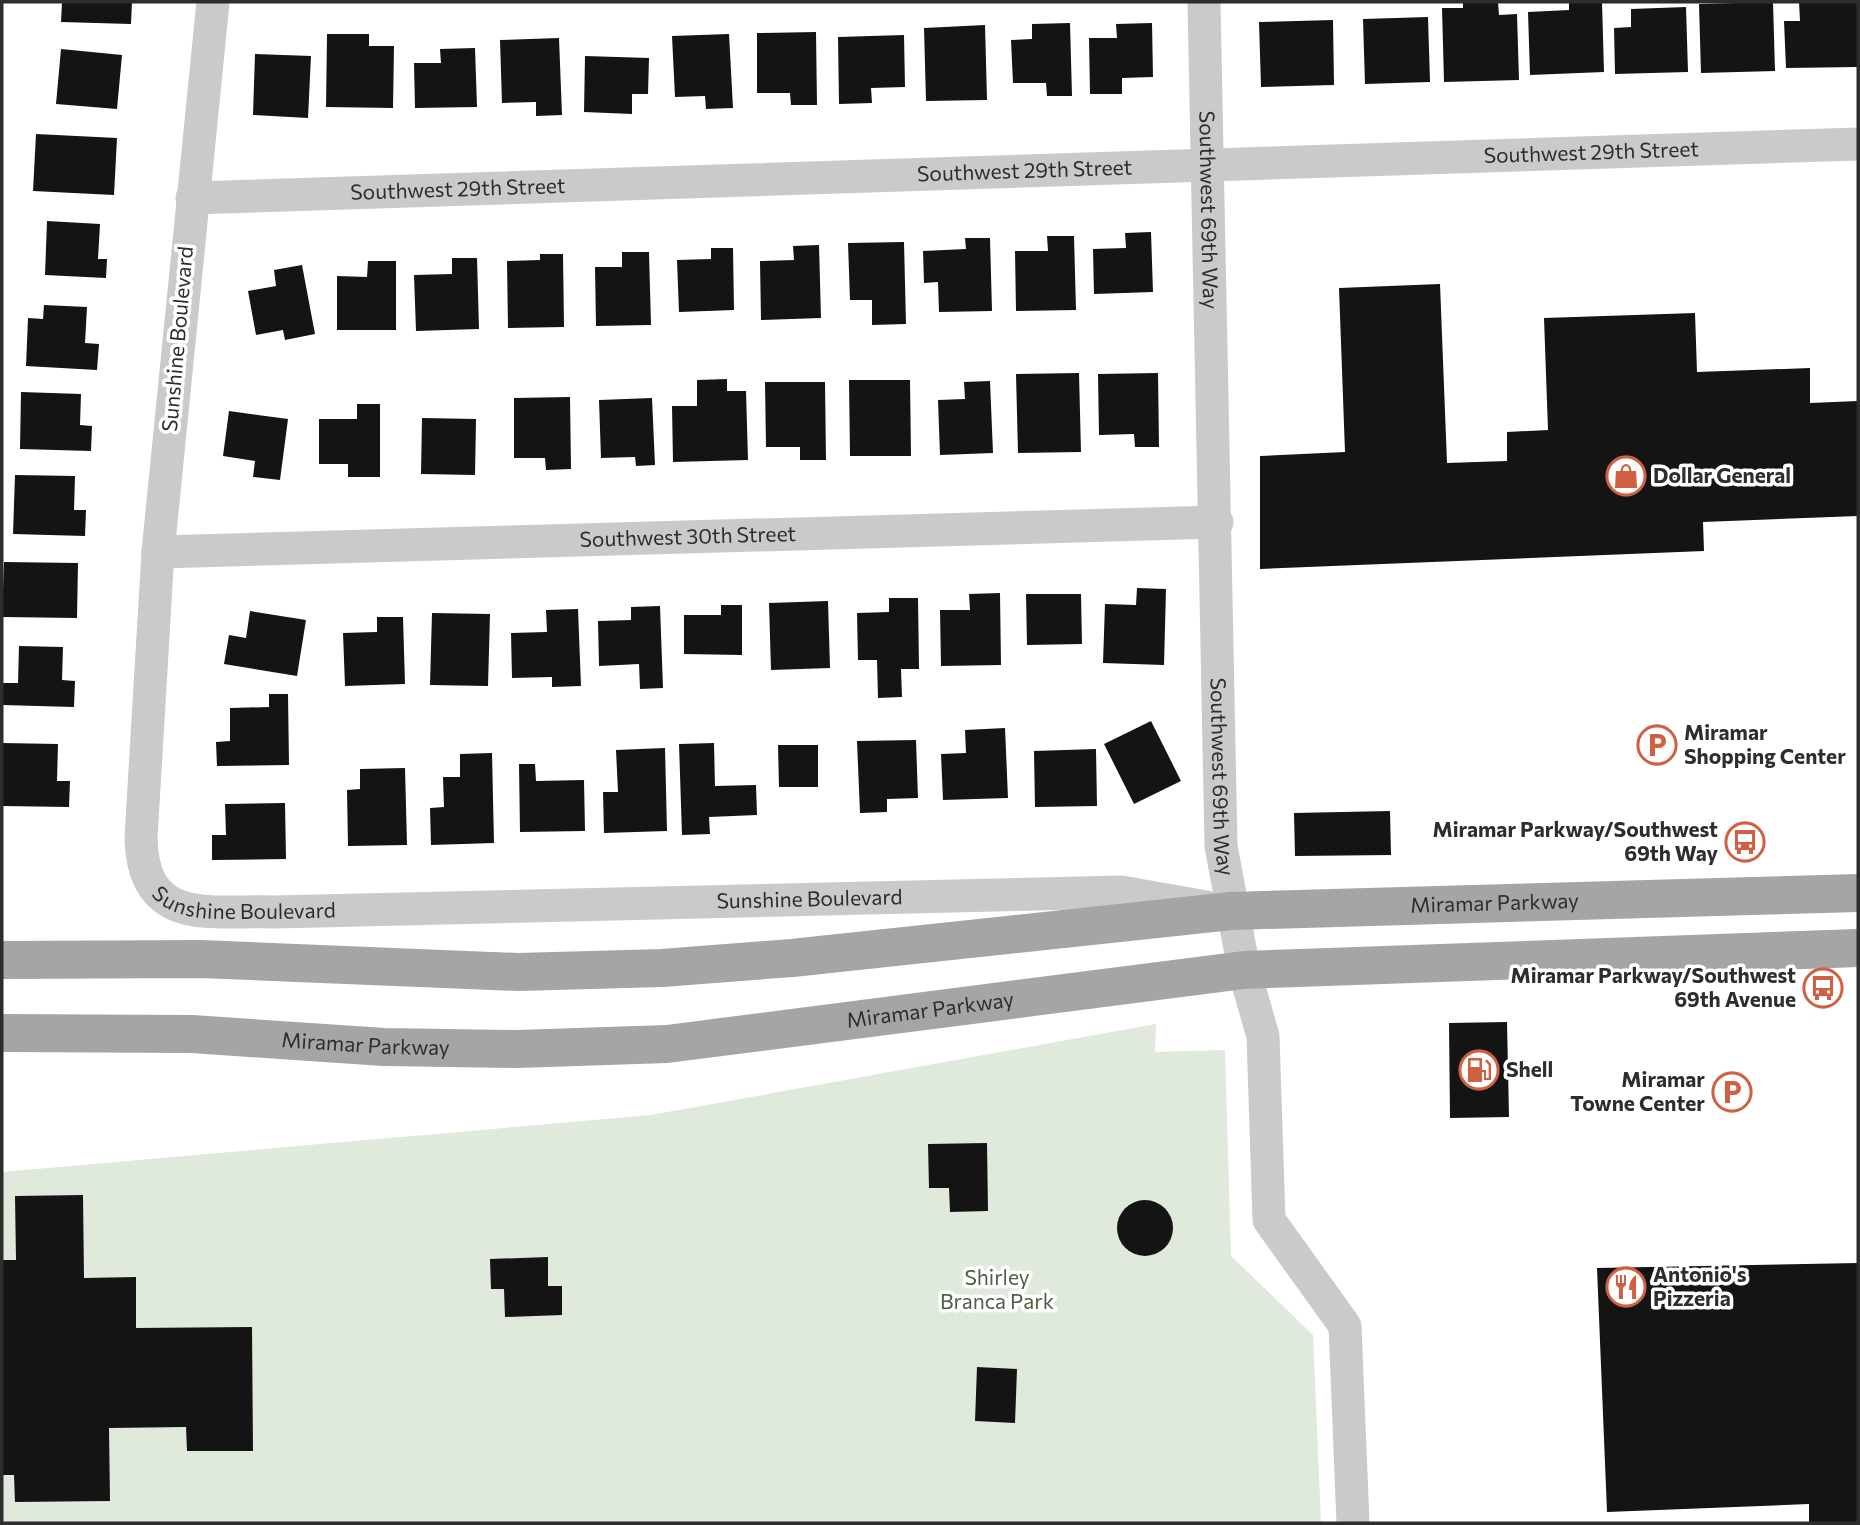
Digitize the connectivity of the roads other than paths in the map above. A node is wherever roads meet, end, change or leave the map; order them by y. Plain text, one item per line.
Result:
1 (213, 2) edge
2 (1204, 2) edge
3 (1858, 144) edge
4 (1209, 164) junction
5 (192, 198) junction
6 (1217, 522) junction
7 (158, 552) junction
8 (1858, 892) edge
9 (1231, 911) junction
10 (1858, 948) edge
11 (2, 960) edge
12 (1244, 970) junction
13 (2, 1033) edge
14 (1353, 1523) edge

1 - 5 street, Sunshine Boulevard
2 - 4 street, Southwest 69th Way
3 - 4 street, Southwest 29th Street
4 - 5 street, Southwest 29th Street
4 - 6 street, Southwest 69th Way
5 - 7 street, Sunshine Boulevard
6 - 7 street, Southwest 30th Street
6 - 9 street, Southwest 69th Way
7 - 9 street, Sunshine Boulevard
8 - 9 main road, Miramar Parkway
9 - 11 main road, Miramar Parkway
9 - 12 street, Southwest 69th Way
10 - 12 main road, Miramar Parkway
12 - 13 main road, Miramar Parkway
12 - 14 street, Southwest 69th Way

